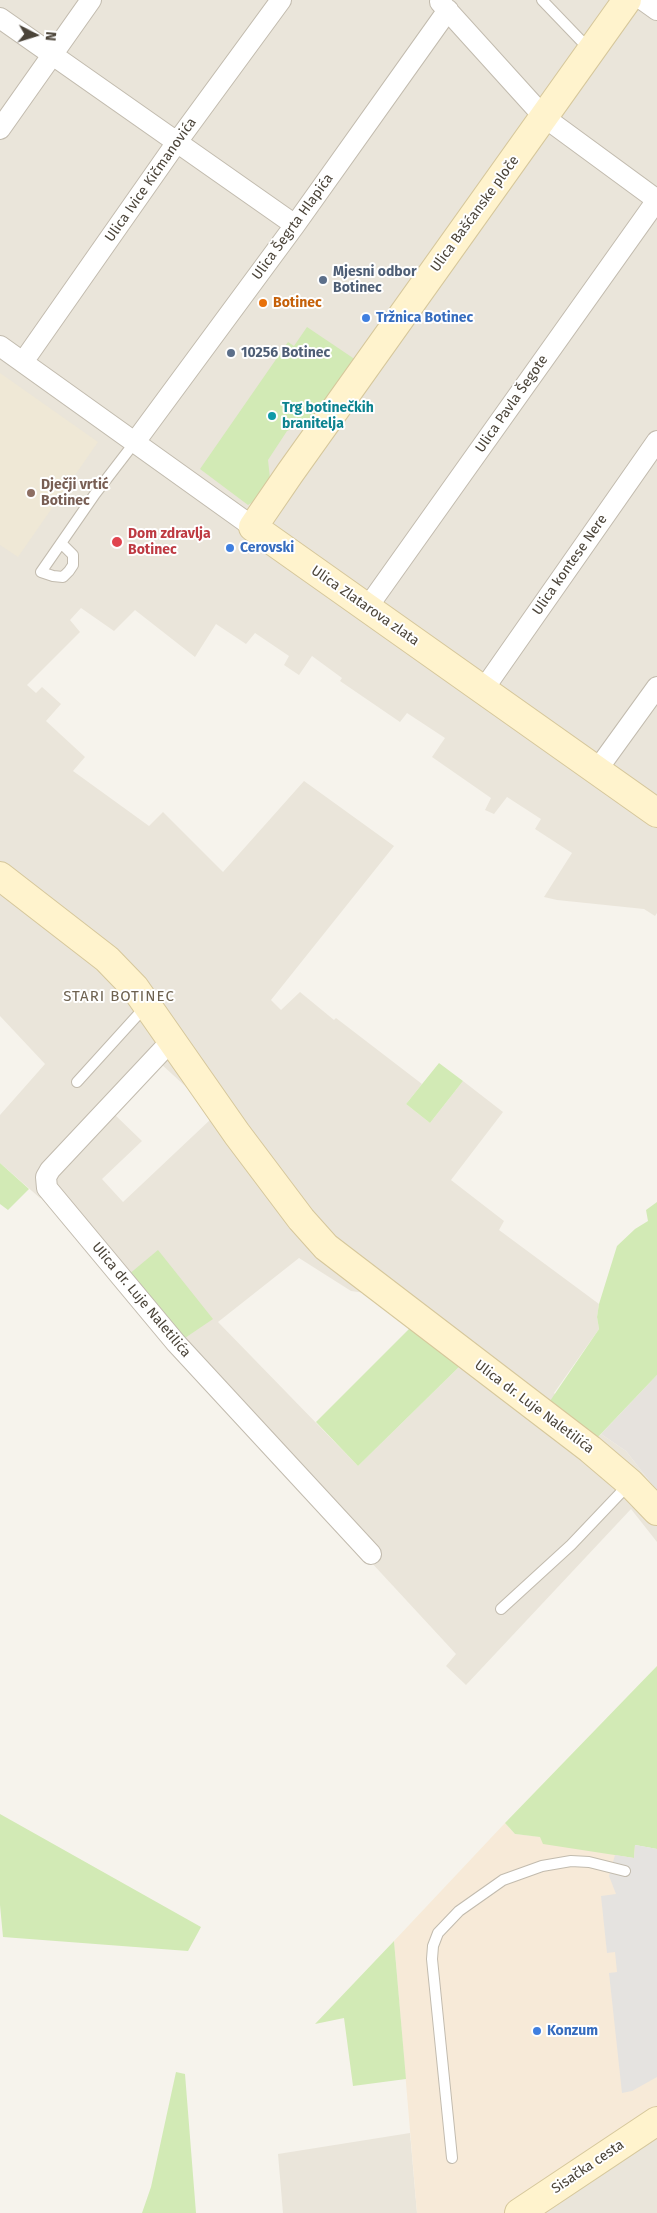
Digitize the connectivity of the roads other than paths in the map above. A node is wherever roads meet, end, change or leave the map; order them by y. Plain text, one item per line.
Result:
1 (91, 0) edge
2 (281, 0) edge
3 (542, 0) edge
4 (627, 0) edge
5 (643, 0) edge
6 (443, 5) edge
7 (657, 10) edge
8 (0, 18) edge
9 (591, 51) junction
10 (52, 54) junction
11 (544, 117) junction
12 (0, 128) edge
13 (177, 142) junction
14 (657, 200) edge
15 (295, 225) junction
16 (0, 346) edge
17 (23, 362) junction
18 (657, 441) edge
19 (135, 442) junction
20 (254, 527) junction
21 (61, 543) dead end
22 (367, 608) junction
23 (657, 687) edge
24 (483, 690) junction
25 (597, 770) junction
26 (657, 813) edge
27 (0, 876) edge
28 (148, 1004) junction
29 (172, 1040) junction
30 (77, 1082) dead end
31 (630, 1482) junction
32 (657, 1511) edge
33 (371, 1554) dead end
34 (501, 1609) dead end
35 (625, 1871) dead end
36 (657, 2121) edge
37 (452, 2158) dead end
38 (519, 2213) edge

1 - 10 street
2 - 13 street, Ulica Ivice Kičmanovića
3 - 9 lane
4 - 9 street, Ulica Bašćanske ploče
5 - 7 street
6 - 11 street
6 - 15 street, Ulica Šegrta Hlapića
8 - 10 street
9 - 11 street, Ulica Bašćanske ploče
10 - 12 street
10 - 13 street
11 - 14 street
11 - 20 street, Ulica Bašćanske ploče
13 - 15 street
13 - 17 street, Ulica Ivice Kičmanovića
14 - 22 street, Ulica Pavla Šegote
15 - 19 street, Ulica Šegrta Hlapića
16 - 17 street, Ulica Zlatarova zlata
17 - 19 street, Ulica Zlatarova zlata
18 - 24 street, Ulica kontese Nere
19 - 20 street, Ulica Zlatarova zlata
19 - 21 lane
20 - 22 street, Ulica Zlatarova zlata
22 - 24 street, Ulica Zlatarova zlata
23 - 25 street
24 - 25 street, Ulica Zlatarova zlata
25 - 26 street, Ulica Zlatarova zlata
27 - 28 street, Ulica dr. Luje Naletilića
28 - 29 street, Ulica dr. Luje Naletilića
28 - 30 lane
29 - 31 street, Ulica dr. Luje Naletilića
29 - 33 street, Ulica dr. Luje Naletilića
31 - 32 street, Ulica dr. Luje Naletilića
31 - 34 lane
35 - 37 lane
36 - 38 street, Sisačka cesta

